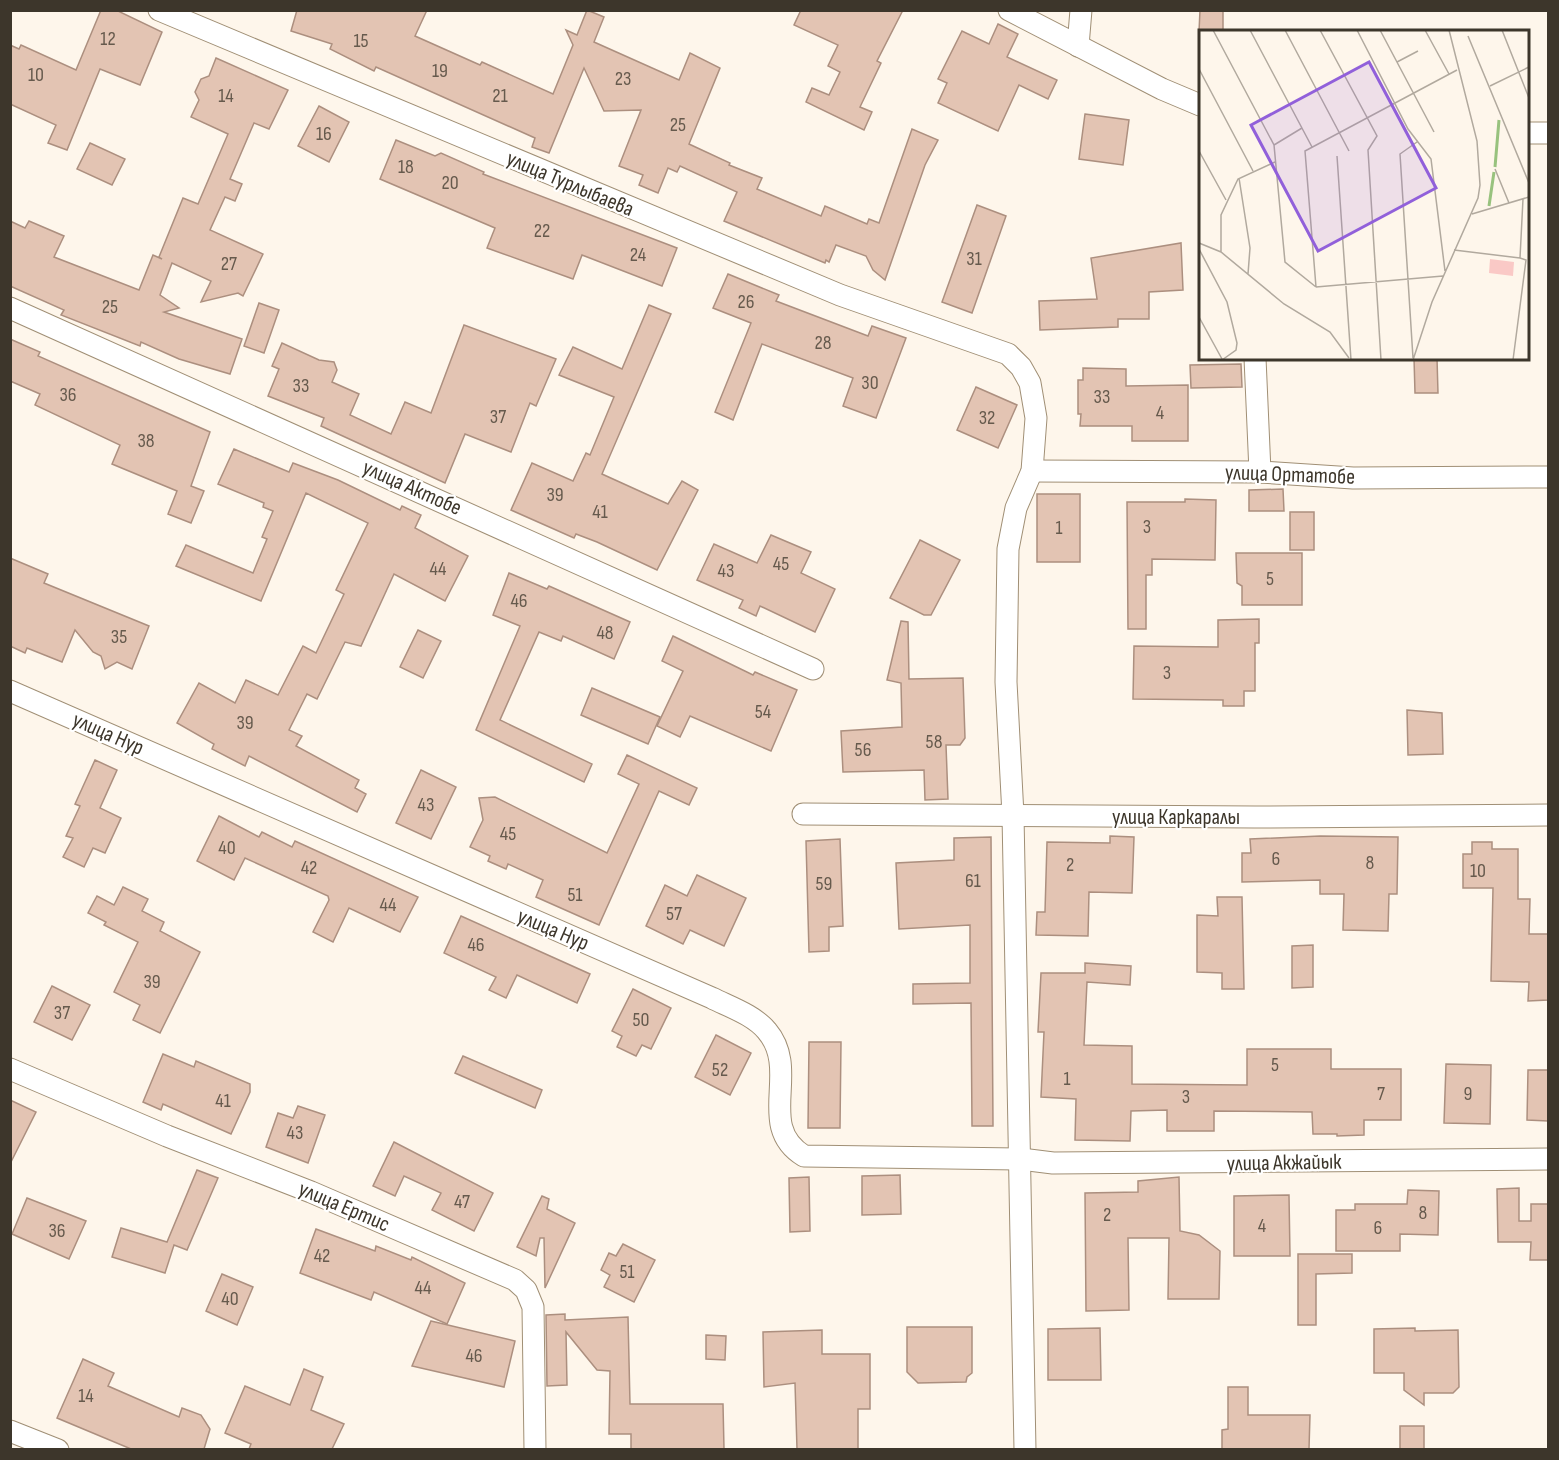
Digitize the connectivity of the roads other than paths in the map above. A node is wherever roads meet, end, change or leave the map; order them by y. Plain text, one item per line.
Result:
1 (159, 10) edge
2 (1009, 10) edge
3 (1081, 10) edge
4 (1078, 46) junction
5 (1199, 105) edge
6 (1529, 133) edge
7 (1548, 133) edge
8 (10, 308) edge
9 (1255, 360) edge
10 (1032, 471) junction
11 (1260, 472) junction
12 (1548, 477) edge
13 (813, 669) dead end
14 (10, 691) edge
15 (803, 814) dead end
16 (1013, 815) junction
17 (1548, 815) edge
18 (10, 1069) edge
19 (1021, 1159) junction
20 (1548, 1159) edge
21 (10, 1431) edge
22 (58, 1449) edge
23 (536, 1449) edge
24 (1025, 1449) edge

1 - 10 street, улица Турлыбаева
2 - 4 street
3 - 4 street
4 - 5 street
6 - 7 street
8 - 13 street, улица Актобе
9 - 11 street
10 - 11 street, улица Ортатобе
10 - 16 street, улица Турлыбаева
11 - 12 street, улица Ортатобе
14 - 19 street, улица Нур
15 - 16 street, улица Каркаралы
16 - 17 street, улица Каркаралы
16 - 19 street, улица Турлыбаева
18 - 23 street, улица Ертис
19 - 20 street, улица Акжайык
19 - 24 street, улица Турлыбаева
21 - 22 street

